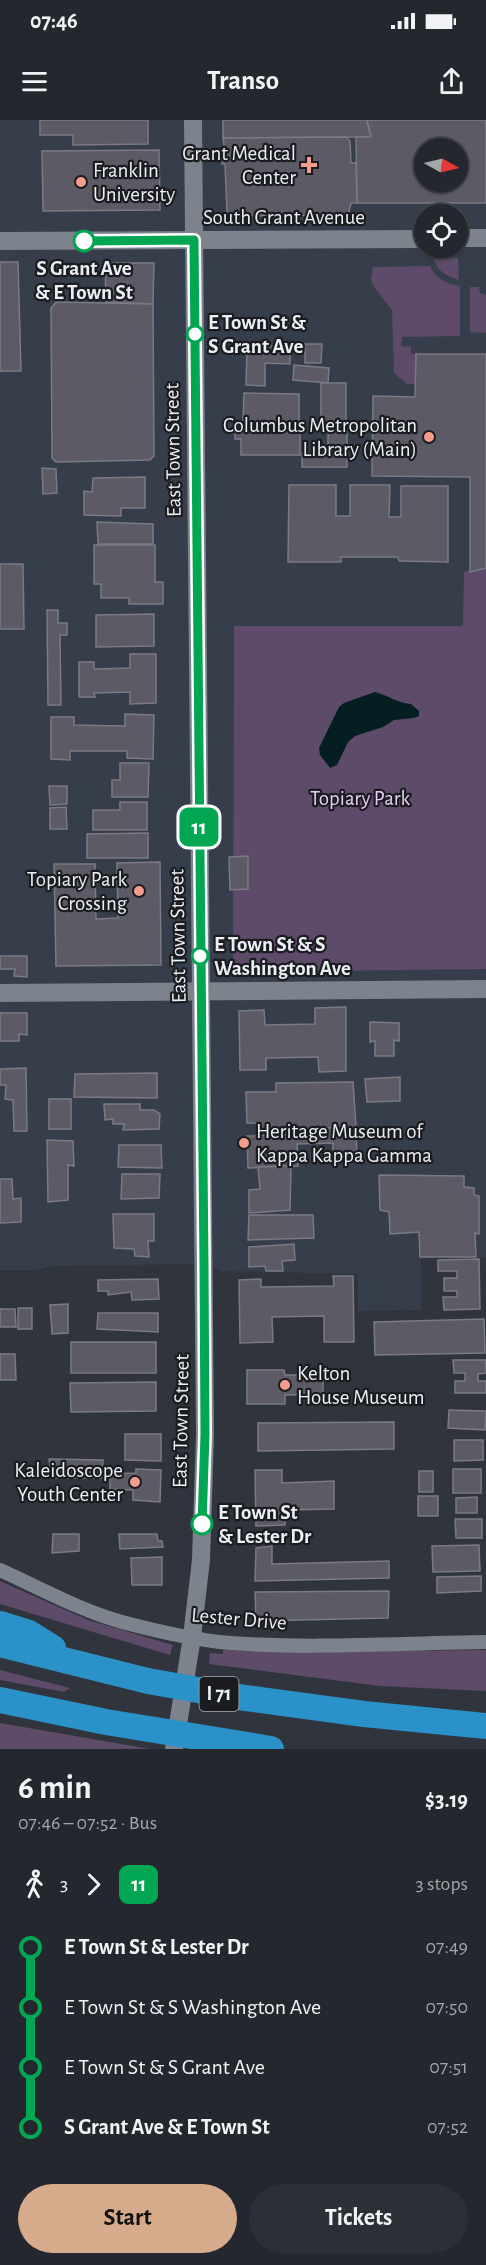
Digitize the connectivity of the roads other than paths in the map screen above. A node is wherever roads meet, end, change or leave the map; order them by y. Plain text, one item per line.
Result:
1 (193, 120) edge
2 (468, 238) edge
3 (486, 238) edge
4 (414, 239) edge
5 (194, 240) junction
6 (0, 241) edge
7 (486, 988) edge
8 (201, 991) junction
9 (0, 993) edge
10 (0, 1570) edge
11 (0, 1624) edge
12 (192, 1637) junction
13 (486, 1642) edge
14 (0, 1644) edge
15 (76, 1662) junction
16 (0, 1700) edge
17 (486, 1725) edge
18 (174, 1749) edge
19 (271, 1749) edge

1 - 5 street, East Town Street
2 - 3 street
4 - 5 street, South Grant Avenue
5 - 6 street, South Grant Avenue
5 - 8 street, East Town Street
7 - 8 street
8 - 9 street
8 - 12 street, East Town Street
10 - 12 street, Lester Drive
11 - 15 highway
12 - 13 street, Lester Drive
12 - 18 street, East Town Street
14 - 15 highway, I 71 / I 71
15 - 17 highway, I 71 / I 71
16 - 19 highway, I 71

